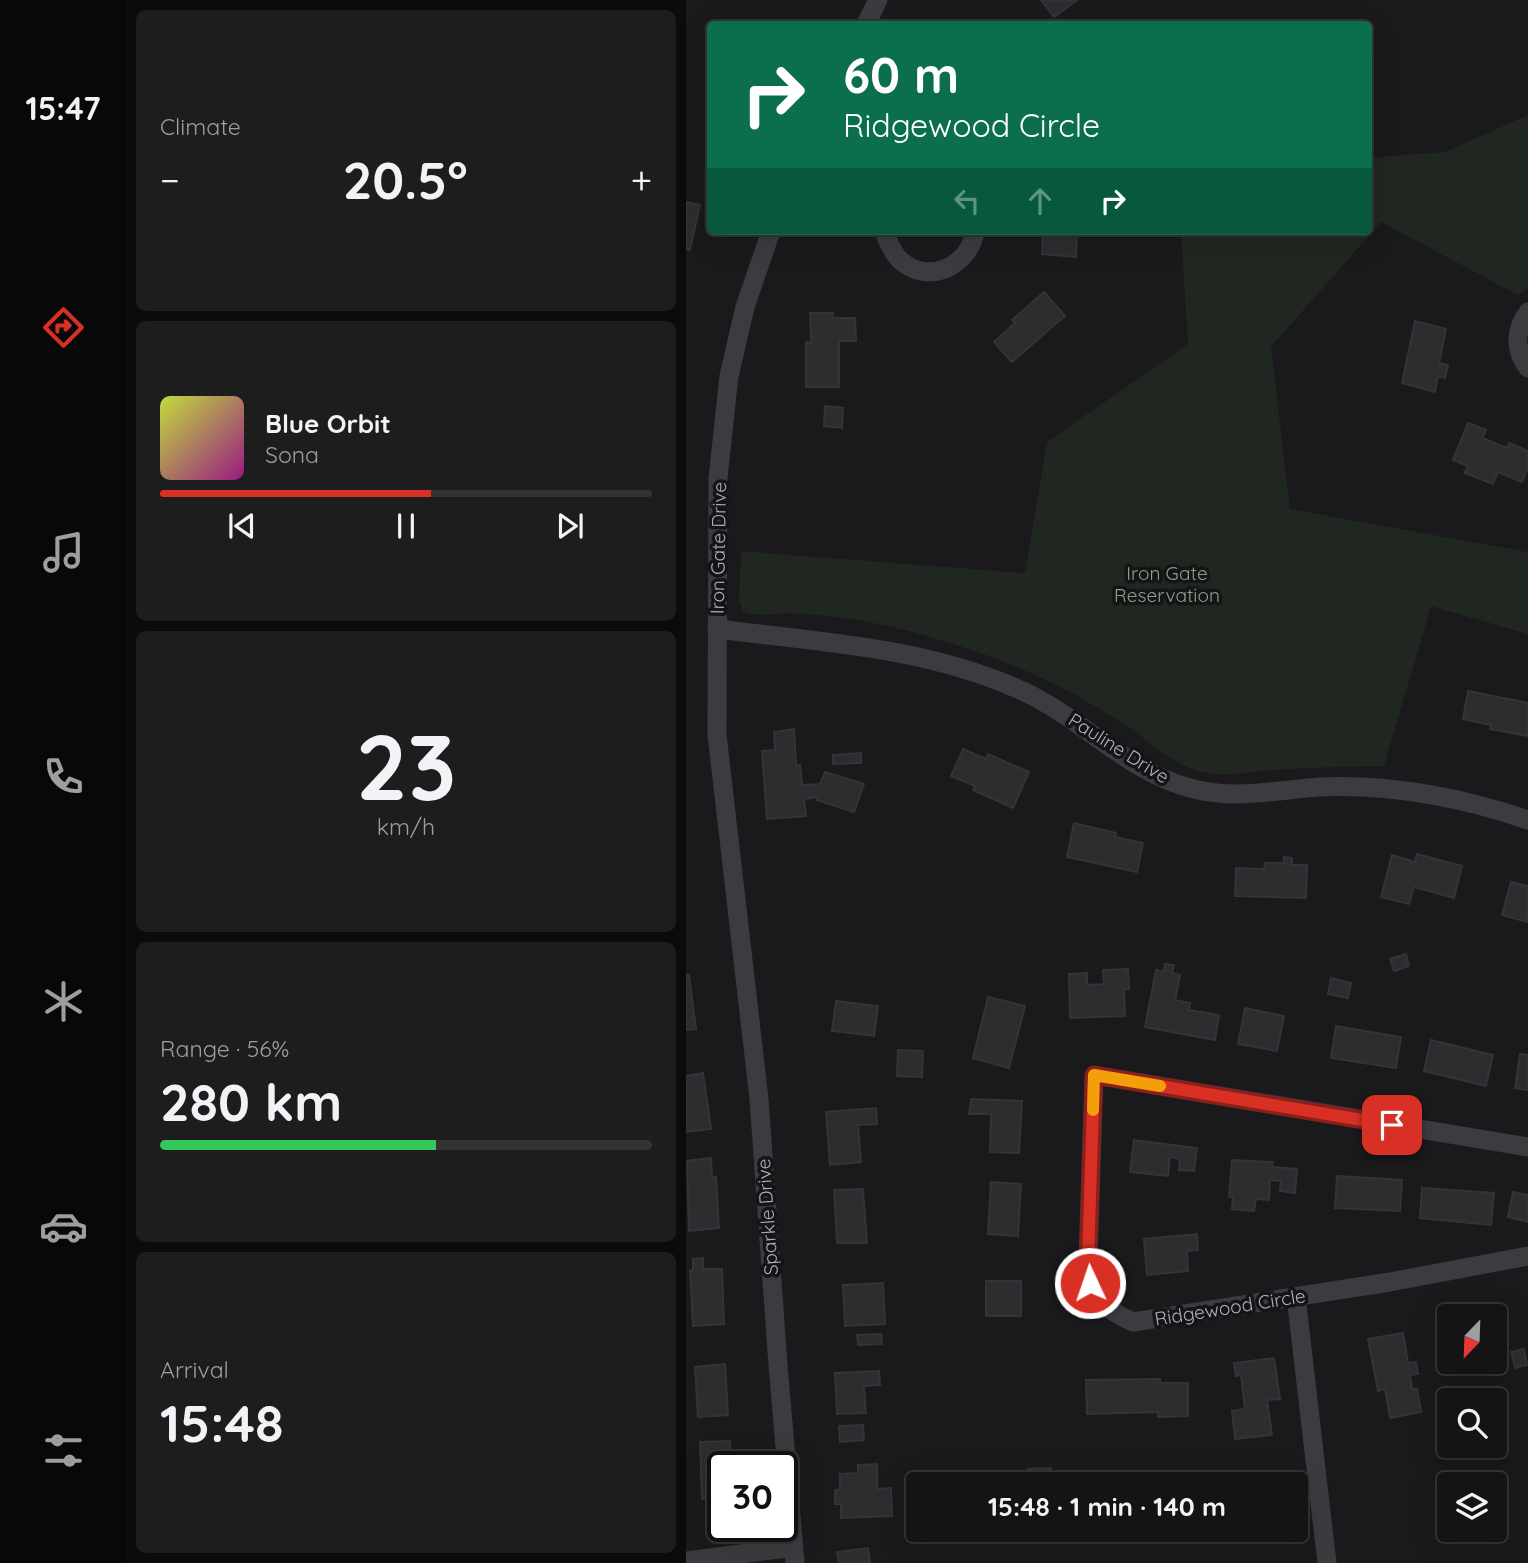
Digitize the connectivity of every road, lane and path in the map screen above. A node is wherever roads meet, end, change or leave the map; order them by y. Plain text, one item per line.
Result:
1 (878, 0) edge
2 (868, 21) edge
3 (770, 235) edge
4 (886, 235) edge
5 (974, 235) edge
6 (1528, 312) edge
7 (1528, 368) edge
8 (717, 629) junction
9 (1528, 820) edge
10 (732, 872) joint
11 (1528, 1147) edge
12 (1528, 1256) edge
13 (1296, 1297) junction
14 (794, 1555) edge
15 (686, 1561) edge
16 (1327, 1563) edge

1 - 2 street
3 - 8 street, Iron Gate Drive
4 - 5 street
6 - 7 street
8 - 9 street, Pauline Drive
8 - 10 street, Iron Gate Drive
10 - 14 street, Sparkle Drive
11 - 13 street, Ridgewood Circle
12 - 13 street, Ridgewood Circle
13 - 16 street
14 - 15 street

